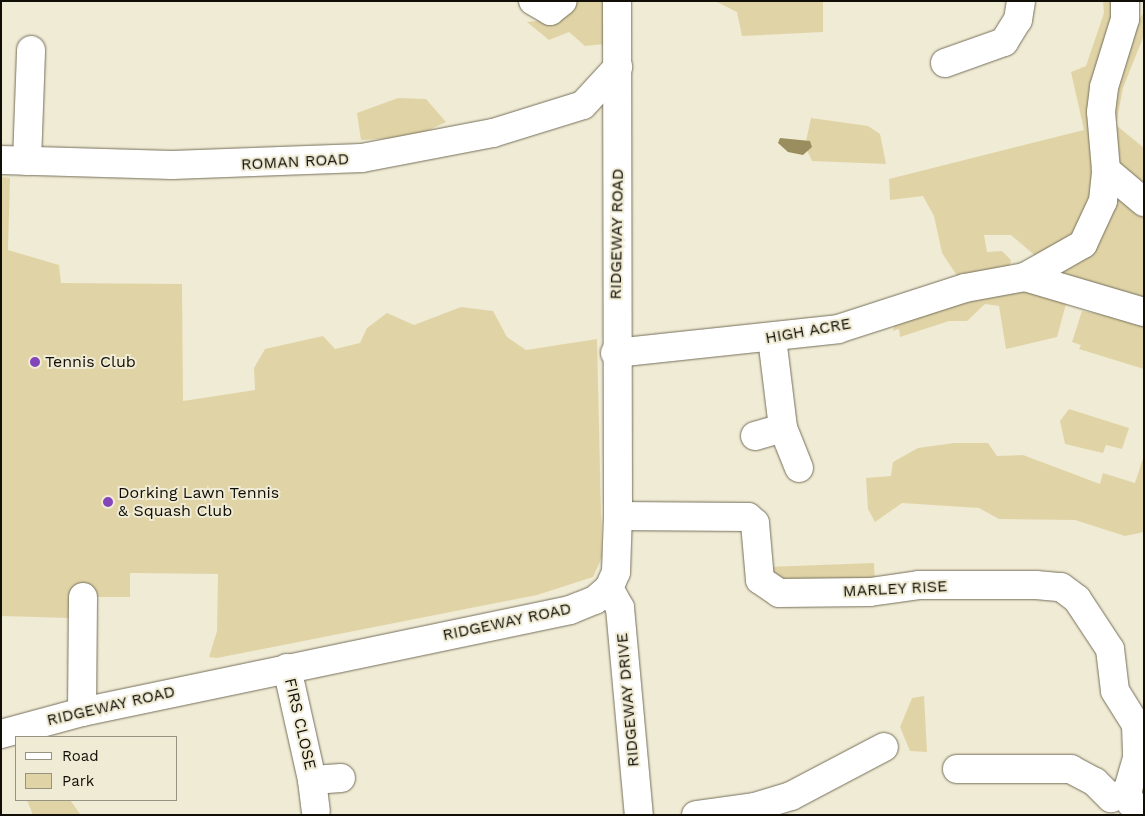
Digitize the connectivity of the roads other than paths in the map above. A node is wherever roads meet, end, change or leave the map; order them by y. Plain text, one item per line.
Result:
1 (533, 1) edge
2 (563, 1) edge
3 (617, 1) edge
4 (1021, 1) edge
5 (1125, 1) edge
6 (31, 50) dead end
7 (945, 63) dead end
8 (618, 67) junction
9 (583, 105) junction
10 (618, 130) junction
11 (14, 160) edge
12 (1106, 170) junction
13 (1144, 202) edge
14 (1025, 277) junction
15 (1144, 312) edge
16 (772, 338) junction
17 (615, 353) junction
18 (783, 428) junction
19 (755, 436) dead end
20 (798, 468) dead end
21 (618, 516) junction
22 (609, 588) junction
23 (82, 597) dead end
24 (287, 668) junction
25 (82, 712) junction
26 (1, 734) edge
27 (873, 746) dead end
28 (957, 769) dead end
29 (341, 778) dead end
30 (312, 780) junction
31 (1111, 801) edge
32 (316, 811) dead end
33 (1144, 812) edge
34 (639, 815) edge
35 (696, 815) edge

1 - 2 street
3 - 8 street, RIDGEWAY ROAD
4 - 7 street
5 - 12 street, HIGH ACRE
6 - 11 street
8 - 9 street
8 - 10 street, RIDGEWAY ROAD
9 - 10 street
9 - 11 street, ROMAN ROAD
10 - 17 street, RIDGEWAY ROAD
12 - 13 street
12 - 14 street, HIGH ACRE
14 - 15 street, HIGH ACRE
14 - 16 street, HIGH ACRE
16 - 17 street, HIGH ACRE
16 - 18 street
17 - 21 street, RIDGEWAY ROAD
18 - 19 street
18 - 20 street
21 - 22 street, RIDGEWAY ROAD
21 - 31 street, MARLEY RISE
22 - 24 street, RIDGEWAY ROAD
22 - 34 street, RIDGEWAY DRIVE
23 - 25 street
24 - 25 street, RIDGEWAY ROAD
24 - 30 street, FIRS CLOSE
25 - 26 street, RIDGEWAY ROAD
27 - 35 street
28 - 31 street
29 - 30 street, FIRS CLOSE
30 - 32 street, FIRS CLOSE
31 - 33 street

